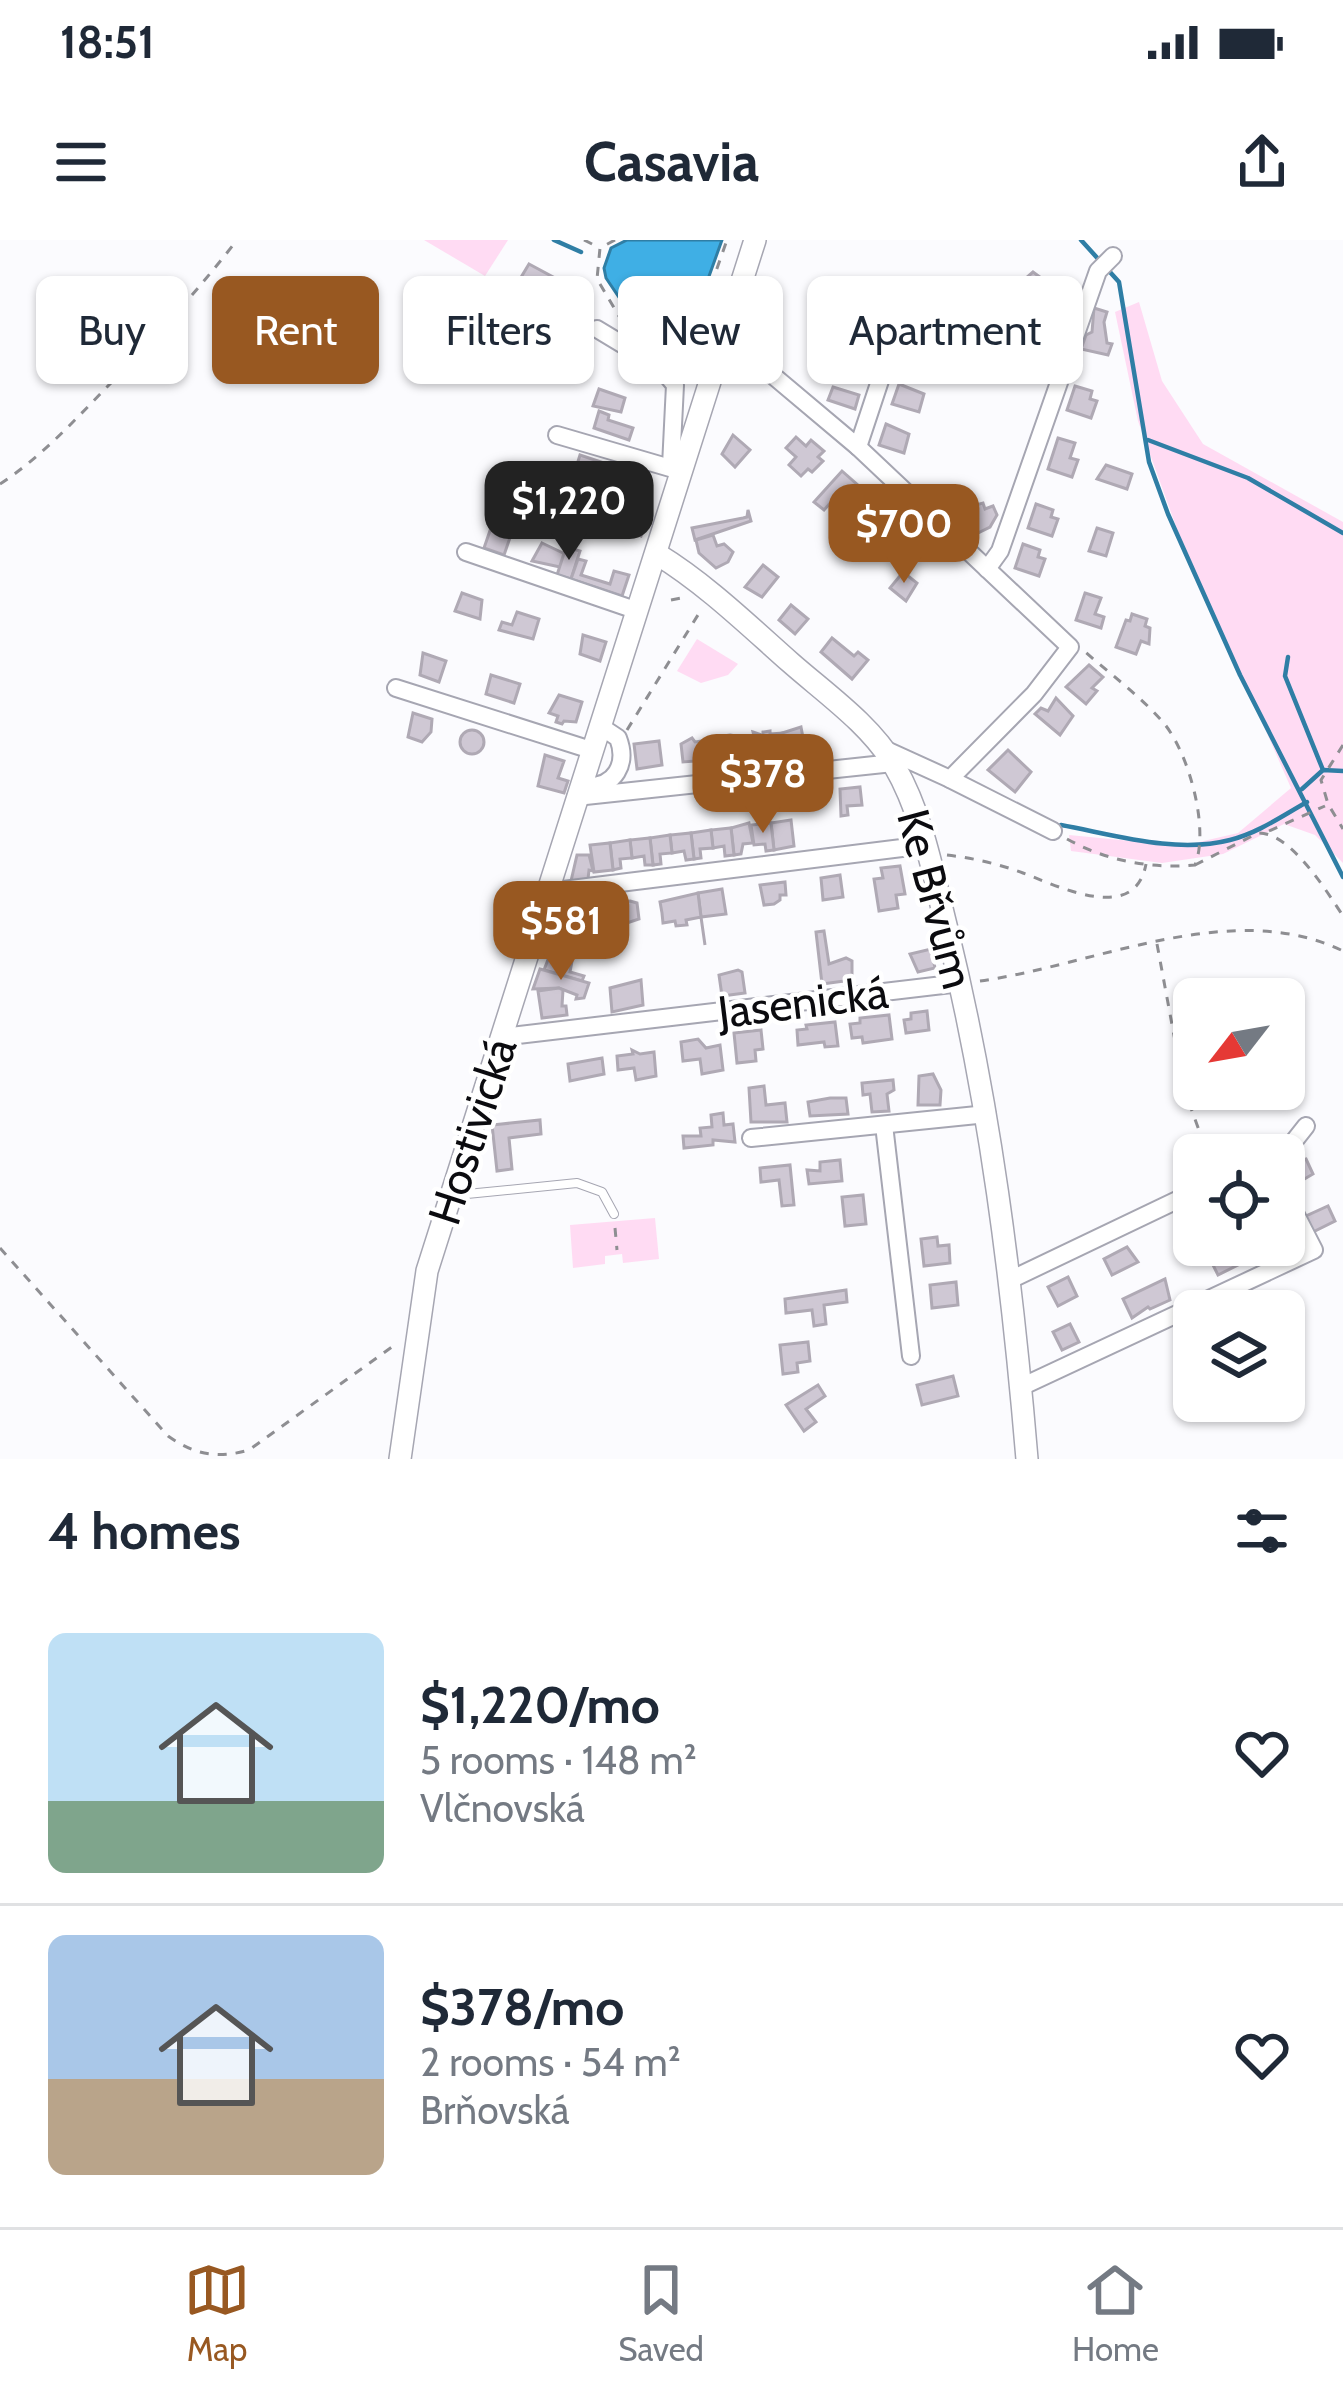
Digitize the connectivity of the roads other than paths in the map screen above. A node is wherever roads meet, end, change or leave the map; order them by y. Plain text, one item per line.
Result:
1 (755, 240) edge
2 (1113, 256) dead end
3 (744, 276) edge
4 (594, 327) edge
5 (597, 329) joint
6 (709, 384) edge
7 (783, 384) edge
8 (879, 384) edge
9 (557, 435) dead end
10 (858, 447) junction
11 (676, 470) junction
12 (466, 552) dead end
13 (657, 554) junction
14 (987, 569) junction
15 (638, 611) junction
16 (396, 688) dead end
17 (600, 726) junction
18 (591, 750) junction
19 (888, 756) junction
20 (950, 779) junction
21 (578, 791) junction
22 (1053, 832) road end
23 (927, 849) junction
24 (547, 892) junction
25 (960, 983) junction
26 (502, 1037) junction
27 (987, 1114) junction
28 (884, 1125) junction
29 (1306, 1126) dead end
30 (1300, 1134) edge
31 (751, 1138) dead end
32 (451, 1194) junction
33 (1173, 1202) edge
34 (614, 1214) road end
35 (1280, 1266) edge
36 (1012, 1279) junction
37 (911, 1356) dead end
38 (1021, 1387) junction
39 (400, 1459) edge
40 (1027, 1459) edge

1 - 3 street, Hostivická
2 - 14 street
4 - 5 lane
5 - 11 street, Hostivická
6 - 11 street, Hostivická
7 - 10 street
8 - 10 street
9 - 11 street
10 - 14 street
11 - 13 street, Hostivická
12 - 15 street
13 - 15 street, Hostivická
13 - 19 street, Ke Břvům
14 - 20 street
15 - 17 street, Hostivická
16 - 18 street
17 - 18 street, Hostivická
17 - 21 street
18 - 21 street, Hostivická
19 - 20 street
19 - 21 street
19 - 23 street, Ke Břvům
20 - 22 street
21 - 24 street, Hostivická
23 - 24 street
23 - 25 street, Ke Břvům
24 - 26 street, Hostivická
25 - 26 street, Jasenická
25 - 27 street, Ke Břvům
26 - 32 street, Hostivická
27 - 28 street
27 - 36 street, Ke Břvům
28 - 31 street
28 - 37 street
29 - 30 street
32 - 34 lane
32 - 39 street, Hostivická
33 - 36 street
35 - 38 street
36 - 38 street, Ke Břvům
38 - 40 street, Ke Břvům

